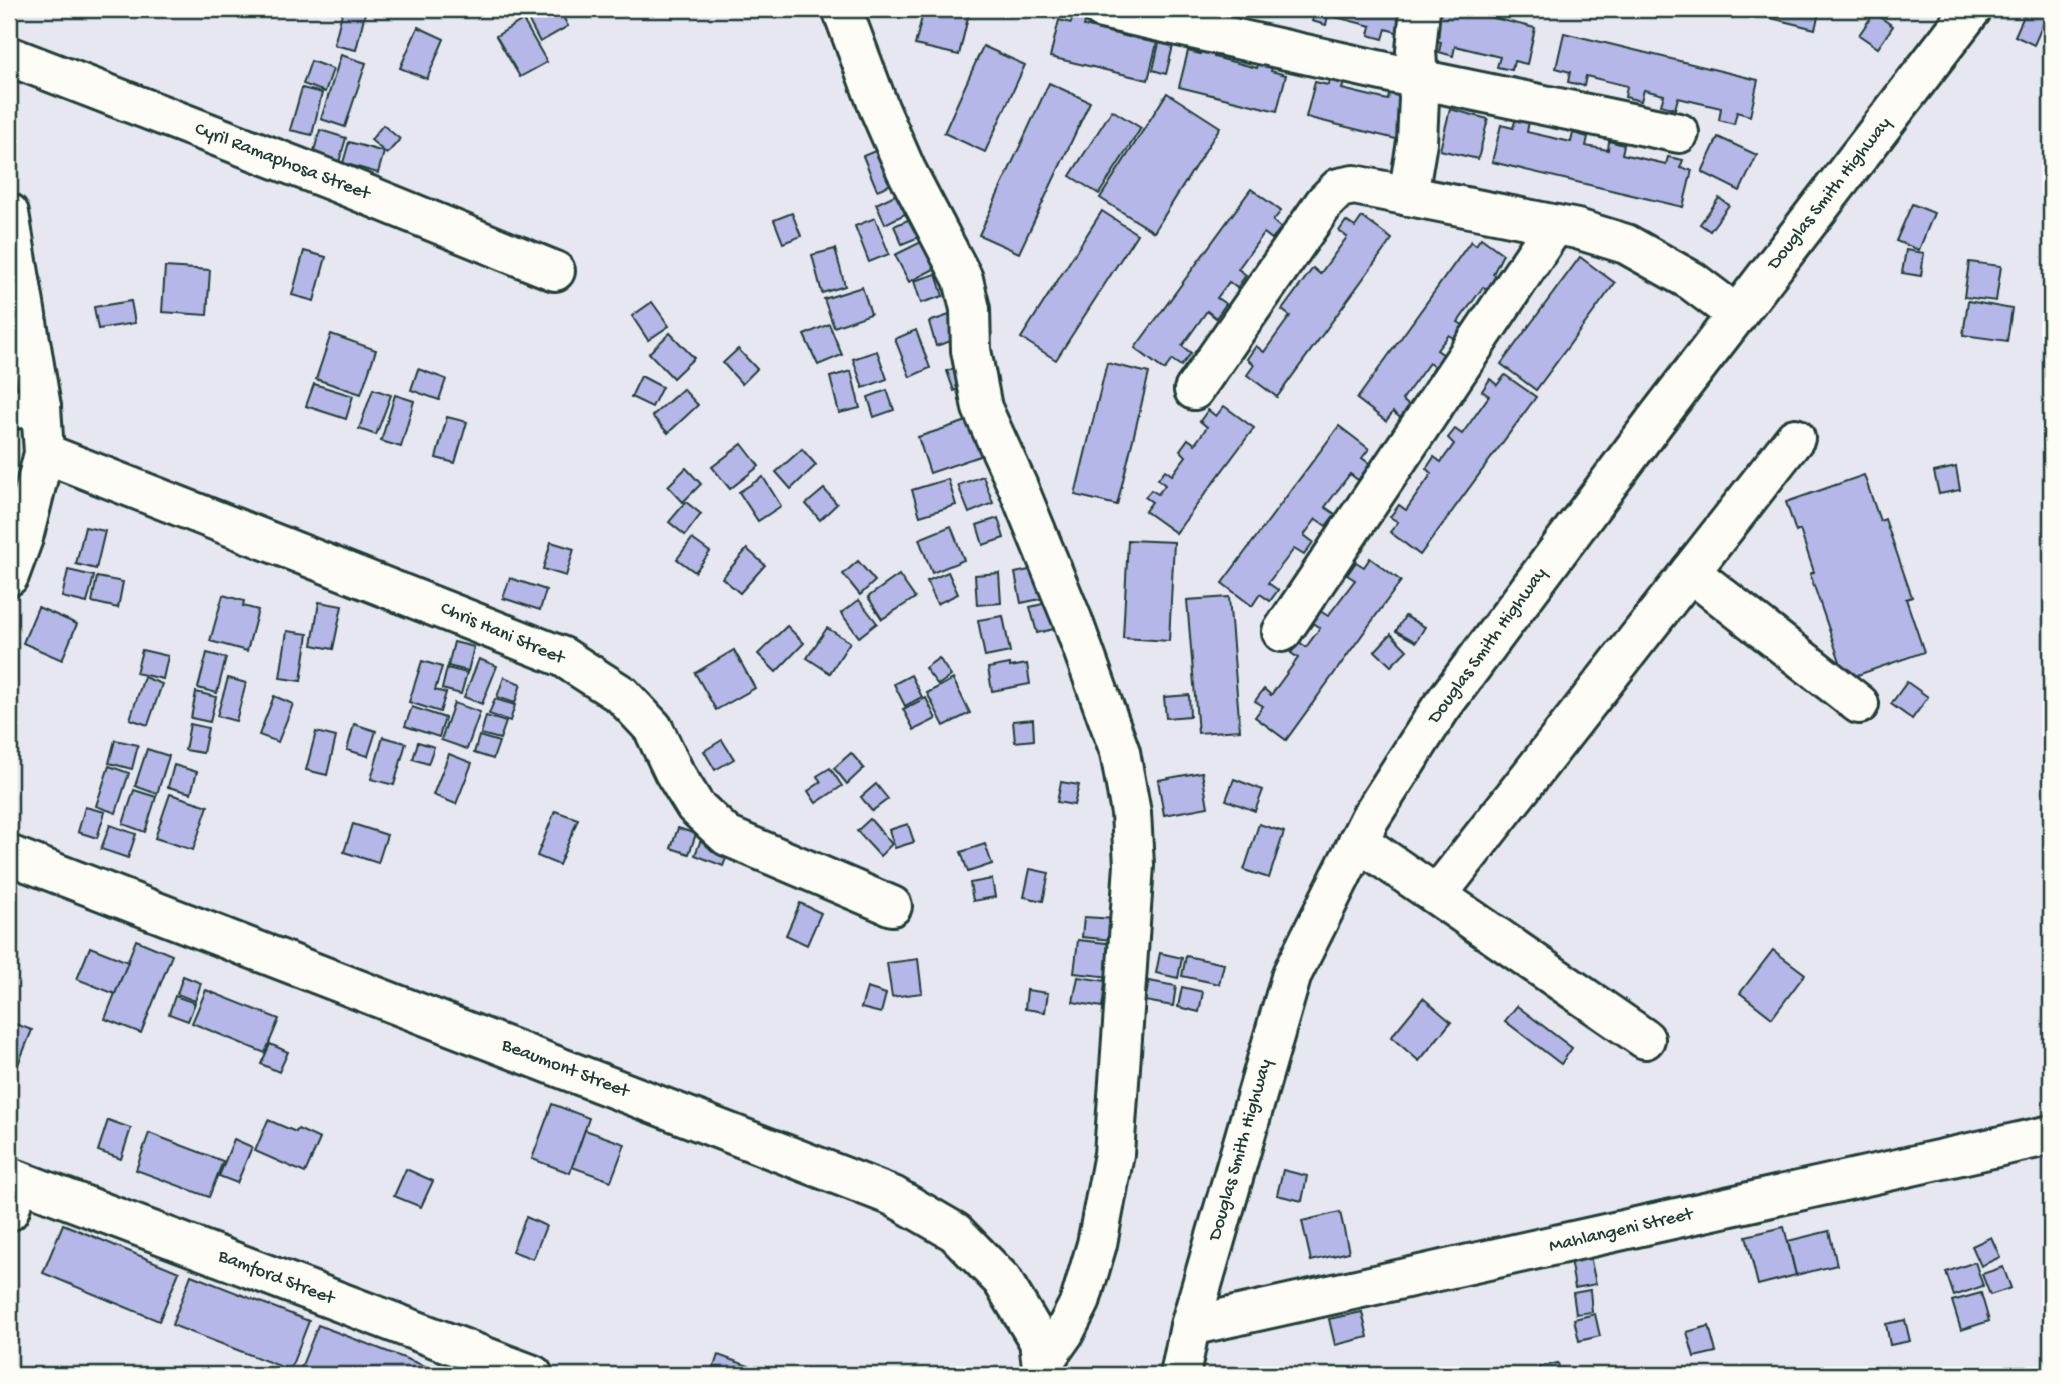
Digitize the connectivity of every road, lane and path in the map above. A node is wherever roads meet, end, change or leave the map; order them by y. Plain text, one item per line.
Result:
1 (842, 9) edge
2 (1102, 9) edge
3 (1420, 9) edge
4 (1972, 9) edge
5 (9, 56) edge
6 (1418, 79) junction
7 (1679, 133) dead end
8 (1408, 195) junction
9 (9, 213) edge
10 (1555, 225) junction
11 (555, 271) dead end
12 (1737, 315) junction
13 (1194, 390) dead end
14 (25, 408) edge
15 (1795, 438) dead end
16 (44, 453) junction
17 (1690, 572) junction
18 (9, 576) edge
19 (1282, 632) dead end
20 (1859, 704) dead end
21 (1358, 841) junction
22 (9, 855) edge
23 (1437, 895) junction
24 (892, 906) dead end
25 (1644, 1039) dead end
26 (2051, 1135) edge
27 (12, 1189) edge
28 (1190, 1326) junction
29 (1043, 1370) edge
30 (534, 1375) edge
31 (1180, 1375) edge

1 - 29 street
2 - 6 street
3 - 6 street
4 - 12 street, Douglas Smith Highway
5 - 11 street, Cyril Ramaphosa Street
6 - 7 street
6 - 8 street
8 - 10 street
8 - 13 street
9 - 14 street
10 - 12 street
10 - 19 street
12 - 21 street, Douglas Smith Highway
14 - 16 street
15 - 17 street
16 - 18 street
16 - 24 street, Chris Hani Street
17 - 20 street
17 - 23 street
21 - 23 street
21 - 28 street, Douglas Smith Highway
22 - 29 street, Beaumont Street
23 - 25 street
26 - 28 street, Mahlangeni Street
27 - 30 street, Bamford Street
28 - 31 street, Douglas Smith Highway

